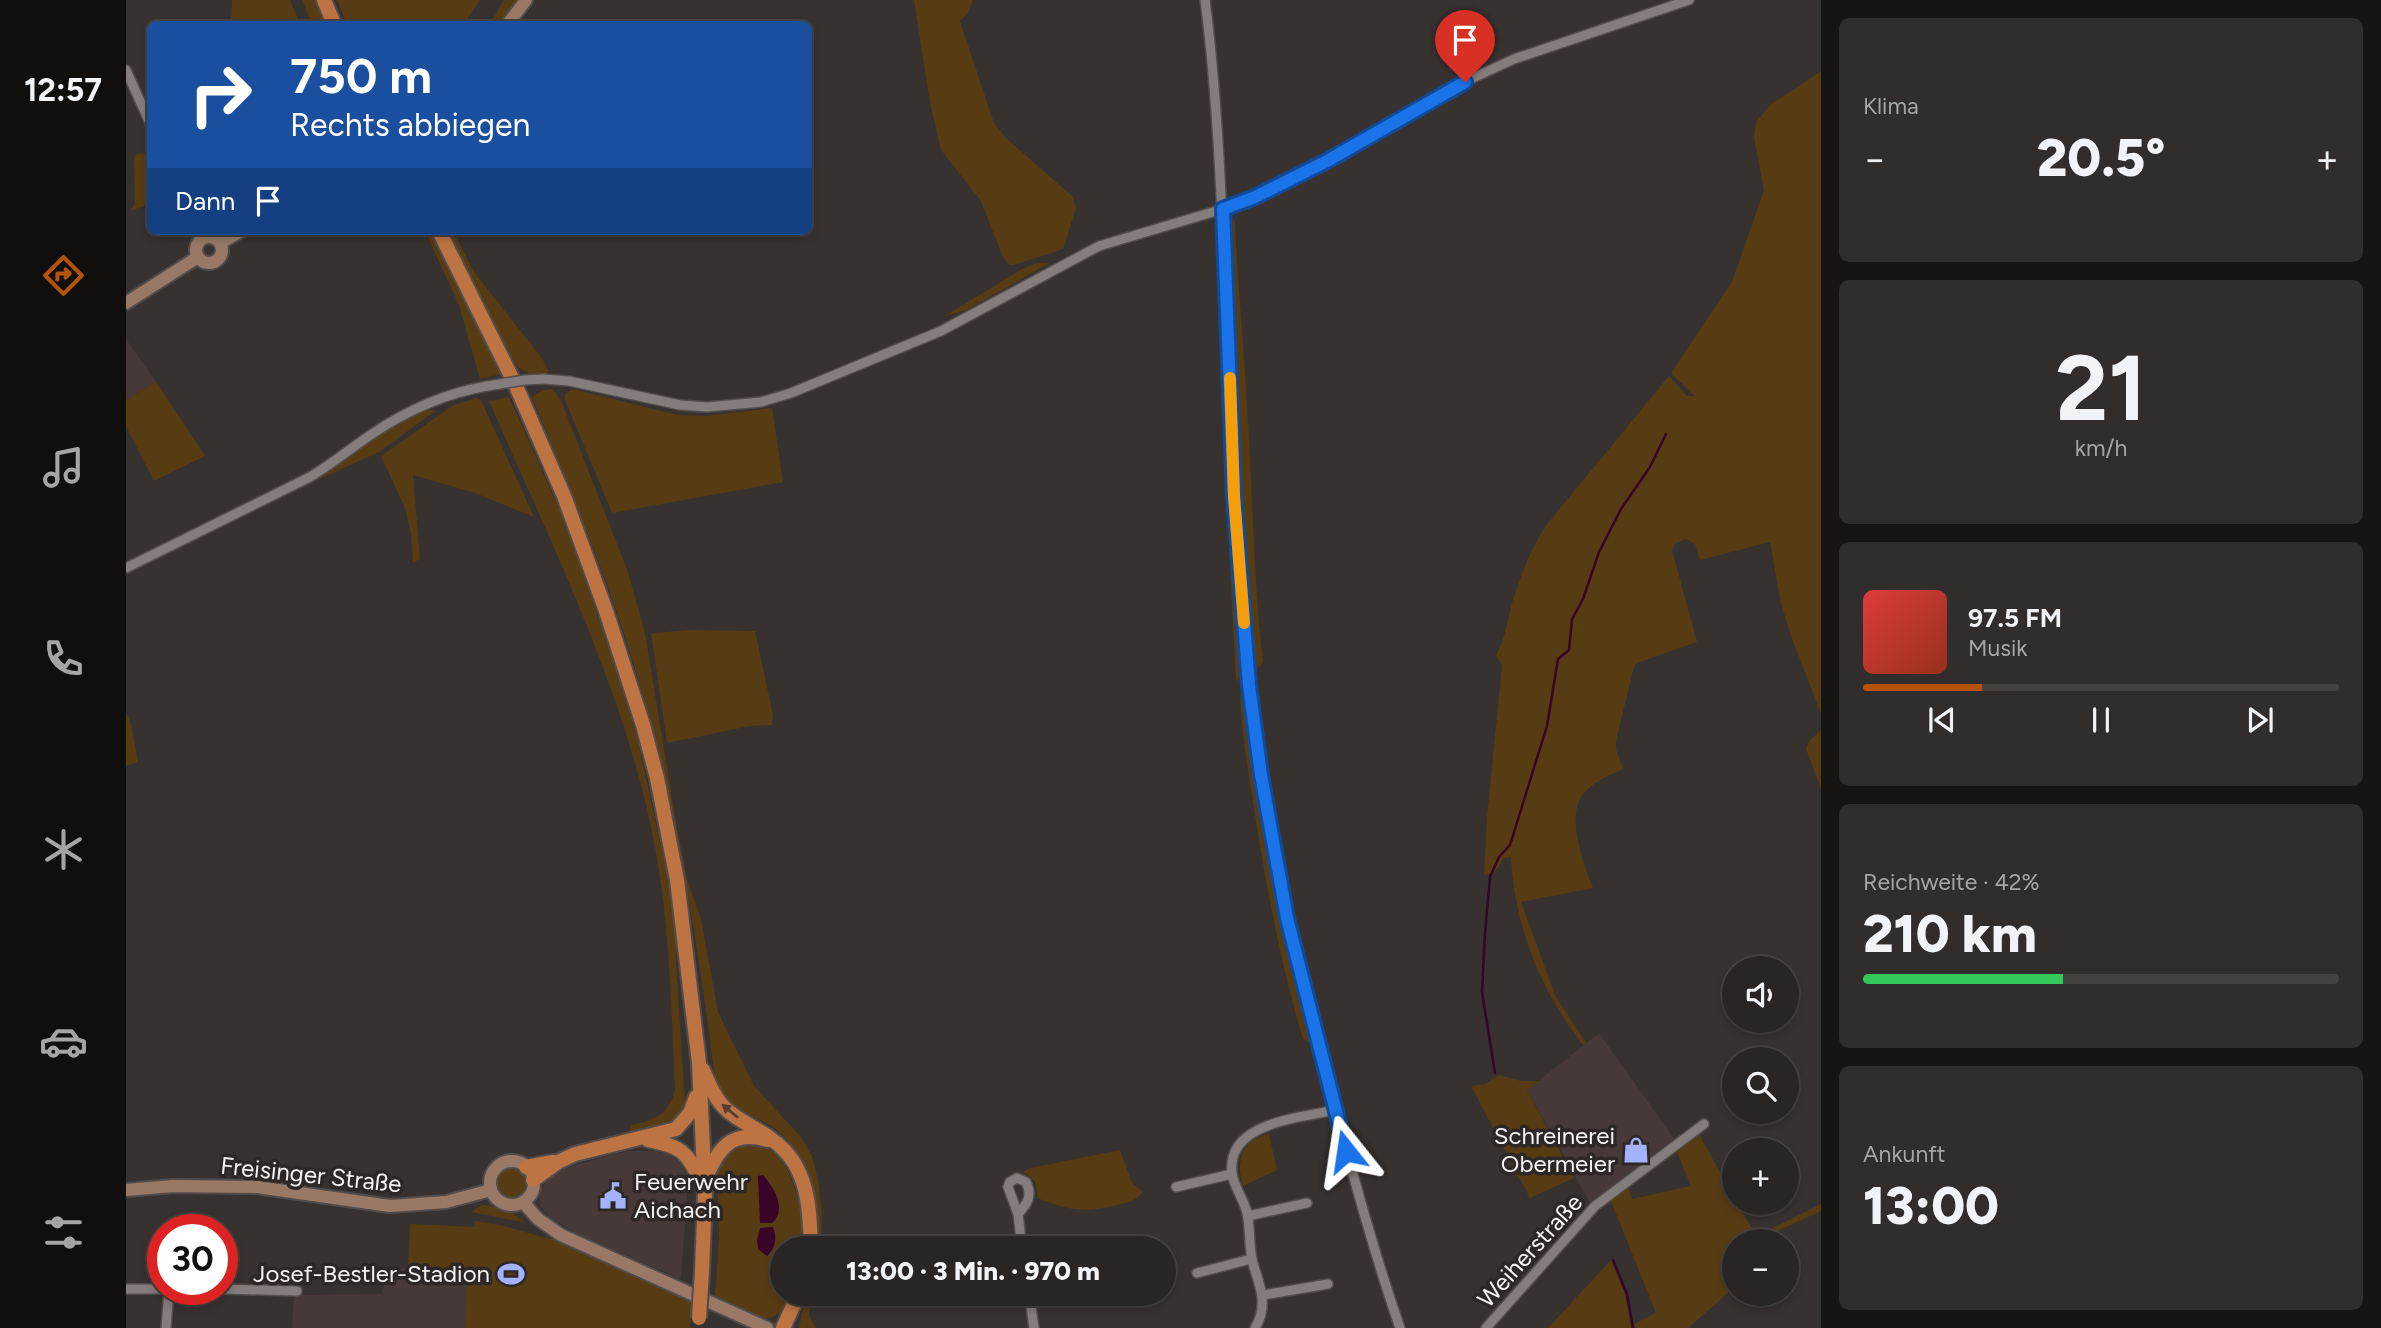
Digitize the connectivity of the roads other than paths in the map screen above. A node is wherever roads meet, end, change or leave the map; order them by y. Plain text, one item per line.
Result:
1 (324, 0) edge
2 (526, 0) edge
3 (1205, 0) edge
4 (1689, 0) edge
5 (333, 21) edge
6 (510, 21) edge
7 (126, 70) edge
8 (147, 116) edge
9 (1223, 209) junction
10 (202, 235) edge
11 (206, 235) edge
12 (234, 235) edge
13 (441, 235) edge
14 (220, 243) junction
15 (198, 257) junction
16 (126, 303) edge
17 (126, 568) edge
18 (699, 1063) junction
19 (700, 1085) junction
20 (1335, 1110) junction
21 (1704, 1124) dead end
22 (641, 1139) junction
23 (778, 1144) junction
24 (530, 1174) junction
25 (1232, 1174) junction
26 (705, 1187) junction
27 (1176, 1187) dead end
28 (126, 1190) edge
29 (491, 1190) junction
30 (523, 1202) junction
31 (1307, 1203) dead end
32 (1017, 1214) dead end
33 (1248, 1216) junction
34 (810, 1236) edge
35 (1021, 1236) edge
36 (1251, 1259) junction
37 (1197, 1273) dead end
38 (1328, 1284) dead end
39 (126, 1289) edge
40 (147, 1289) edge
41 (238, 1289) edge
42 (297, 1291) dead end
43 (1263, 1295) junction
44 (168, 1305) edge
45 (793, 1306) edge
46 (1031, 1306) edge
47 (699, 1323) edge
48 (166, 1328) edge
49 (767, 1328) edge
50 (783, 1328) edge
51 (1034, 1328) edge
52 (1255, 1328) edge
53 (1400, 1328) edge
54 (1486, 1328) edge

1 - 5 highway
2 - 6 main road
3 - 9 street
4 - 9 street
7 - 8 street
9 - 17 street, bridge
9 - 20 street
10 - 15 main road
11 - 14 main road
12 - 14 main road
13 - 18 highway
14 - 15 main road
15 - 16 main road
18 - 19 highway
23 -> 18 highway
19 - 22 highway
19 - 26 highway
20 - 25 street
20 - 53 street
21 - 54 street, Weiherstraße
22 - 24 highway
22 - 26 highway
23 - 26 highway
23 - 34 highway
24 - 29 main road
24 - 30 main road
25 - 27 street
25 - 33 street
26 - 47 highway, bridge
28 - 29 main road, Freisinger Straße
29 - 30 main road
30 - 49 main road
31 - 33 street
32 - 35 street
33 - 36 street
36 - 37 street
36 - 43 street
38 - 43 street
39 - 40 street
41 - 42 street
43 - 52 street
44 - 48 street
45 - 50 highway
46 - 51 street

